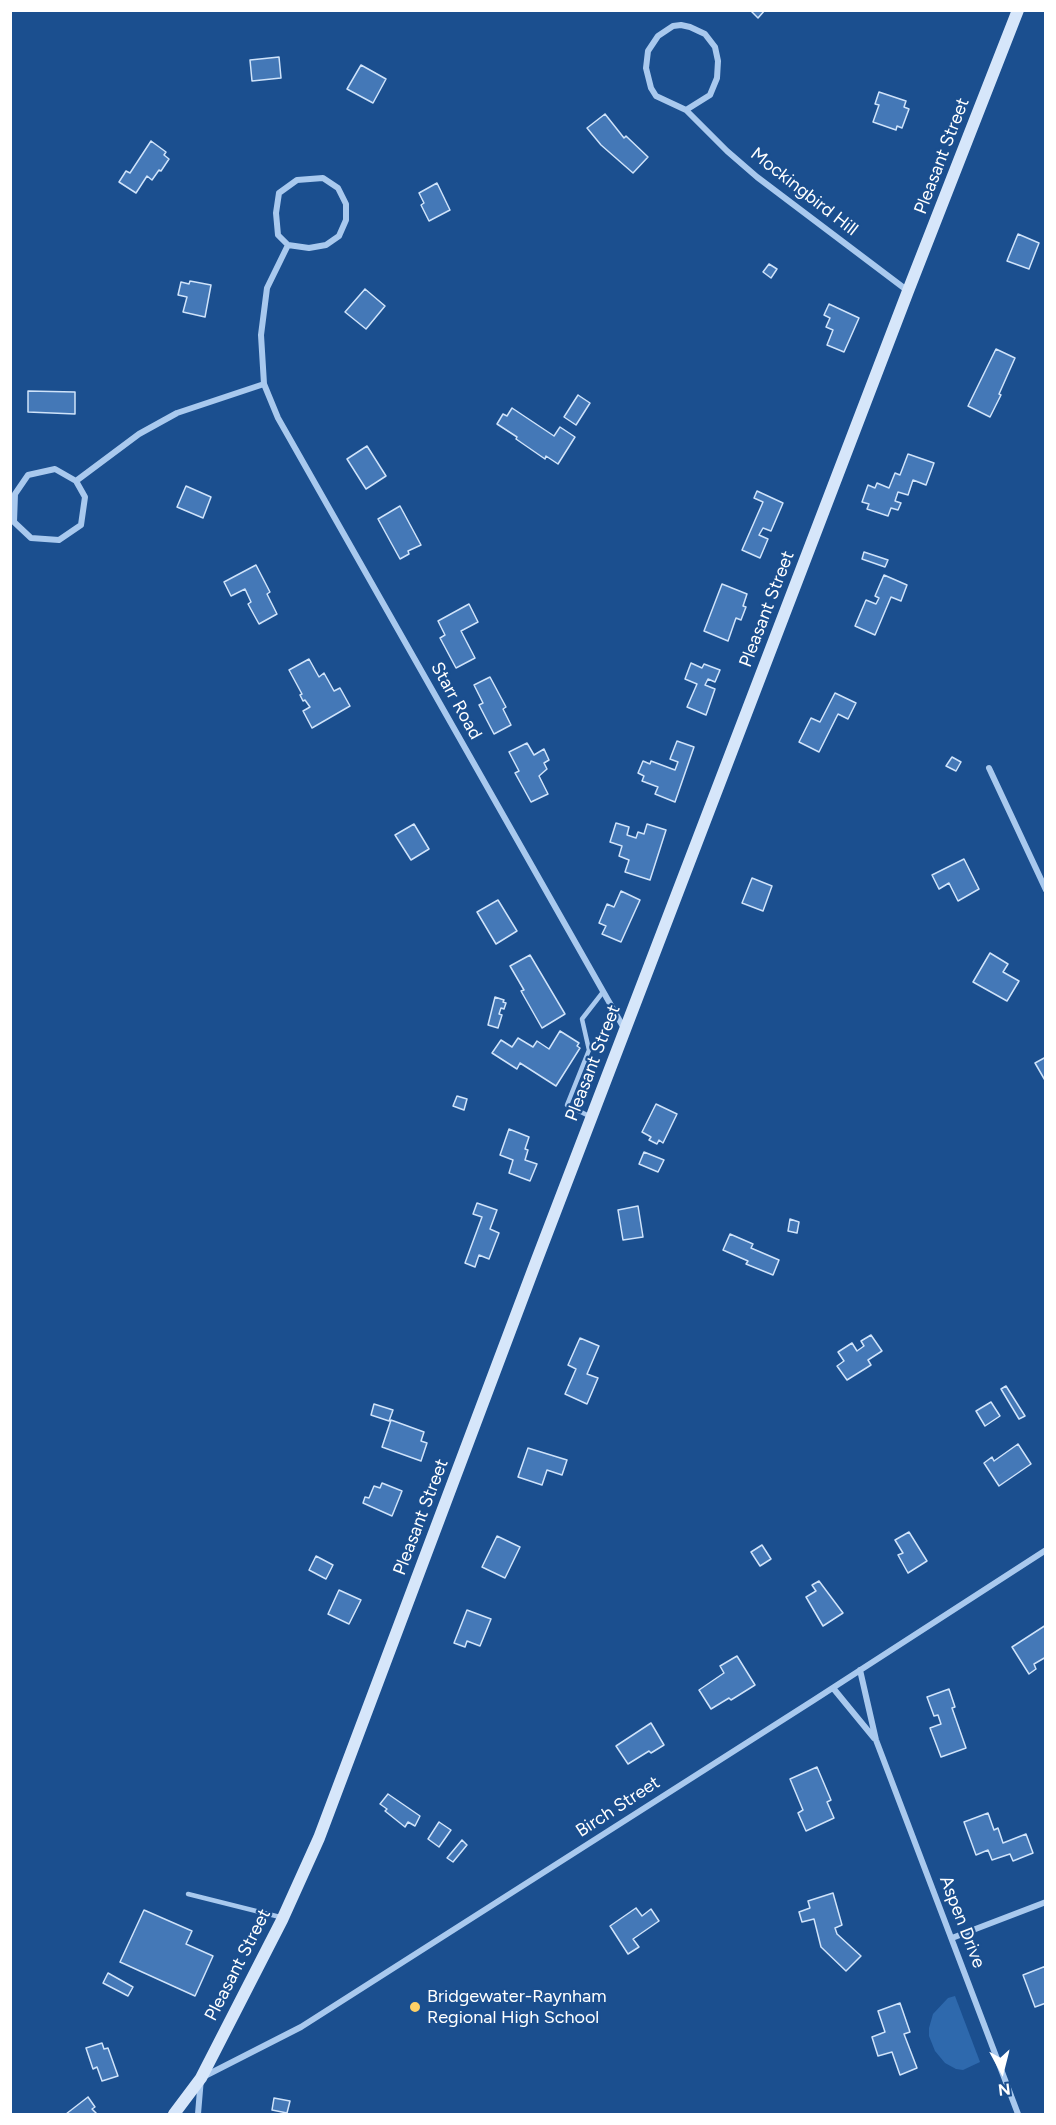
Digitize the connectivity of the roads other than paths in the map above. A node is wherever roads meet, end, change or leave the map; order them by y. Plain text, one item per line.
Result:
1 (1018, 10) edge
2 (686, 110) junction
3 (288, 245) junction
4 (908, 291) junction
5 (264, 384) junction
6 (76, 481) junction
7 (989, 768) dead end
8 (1046, 890) edge
9 (603, 992) junction
10 (625, 1031) junction
11 (592, 1117) junction
12 (1046, 1550) edge
13 (860, 1670) junction
14 (832, 1688) junction
15 (876, 1740) junction
16 (188, 1894) dead end
17 (1046, 1902) edge
18 (283, 1918) junction
19 (952, 1938) junction
20 (201, 2078) junction
21 (174, 2115) edge
22 (198, 2115) edge
23 (1018, 2115) edge

1 - 4 main road, Pleasant Street
2 - 2 street, Mockingbird Hill
2 - 4 street, Mockingbird Hill
3 - 3 street
3 - 5 street, Starr Road
4 - 10 main road, Pleasant Street
5 - 6 street
5 - 9 street, Starr Road
6 - 6 street
7 - 8 street
9 - 10 street, Starr Road
9 - 11 lane
10 - 11 main road, Pleasant Street
11 - 18 main road, Pleasant Street
12 - 13 street, Birch Street
13 - 14 street, Birch Street
13 - 15 street, Aspen Drive
14 - 15 street, Aspen Drive
14 - 20 street, Birch Street
15 - 19 street, Aspen Drive
16 - 18 lane
17 - 19 street
18 - 20 main road, Pleasant Street
19 - 23 street, Aspen Drive
20 - 21 main road, Pleasant Street
20 - 22 street

